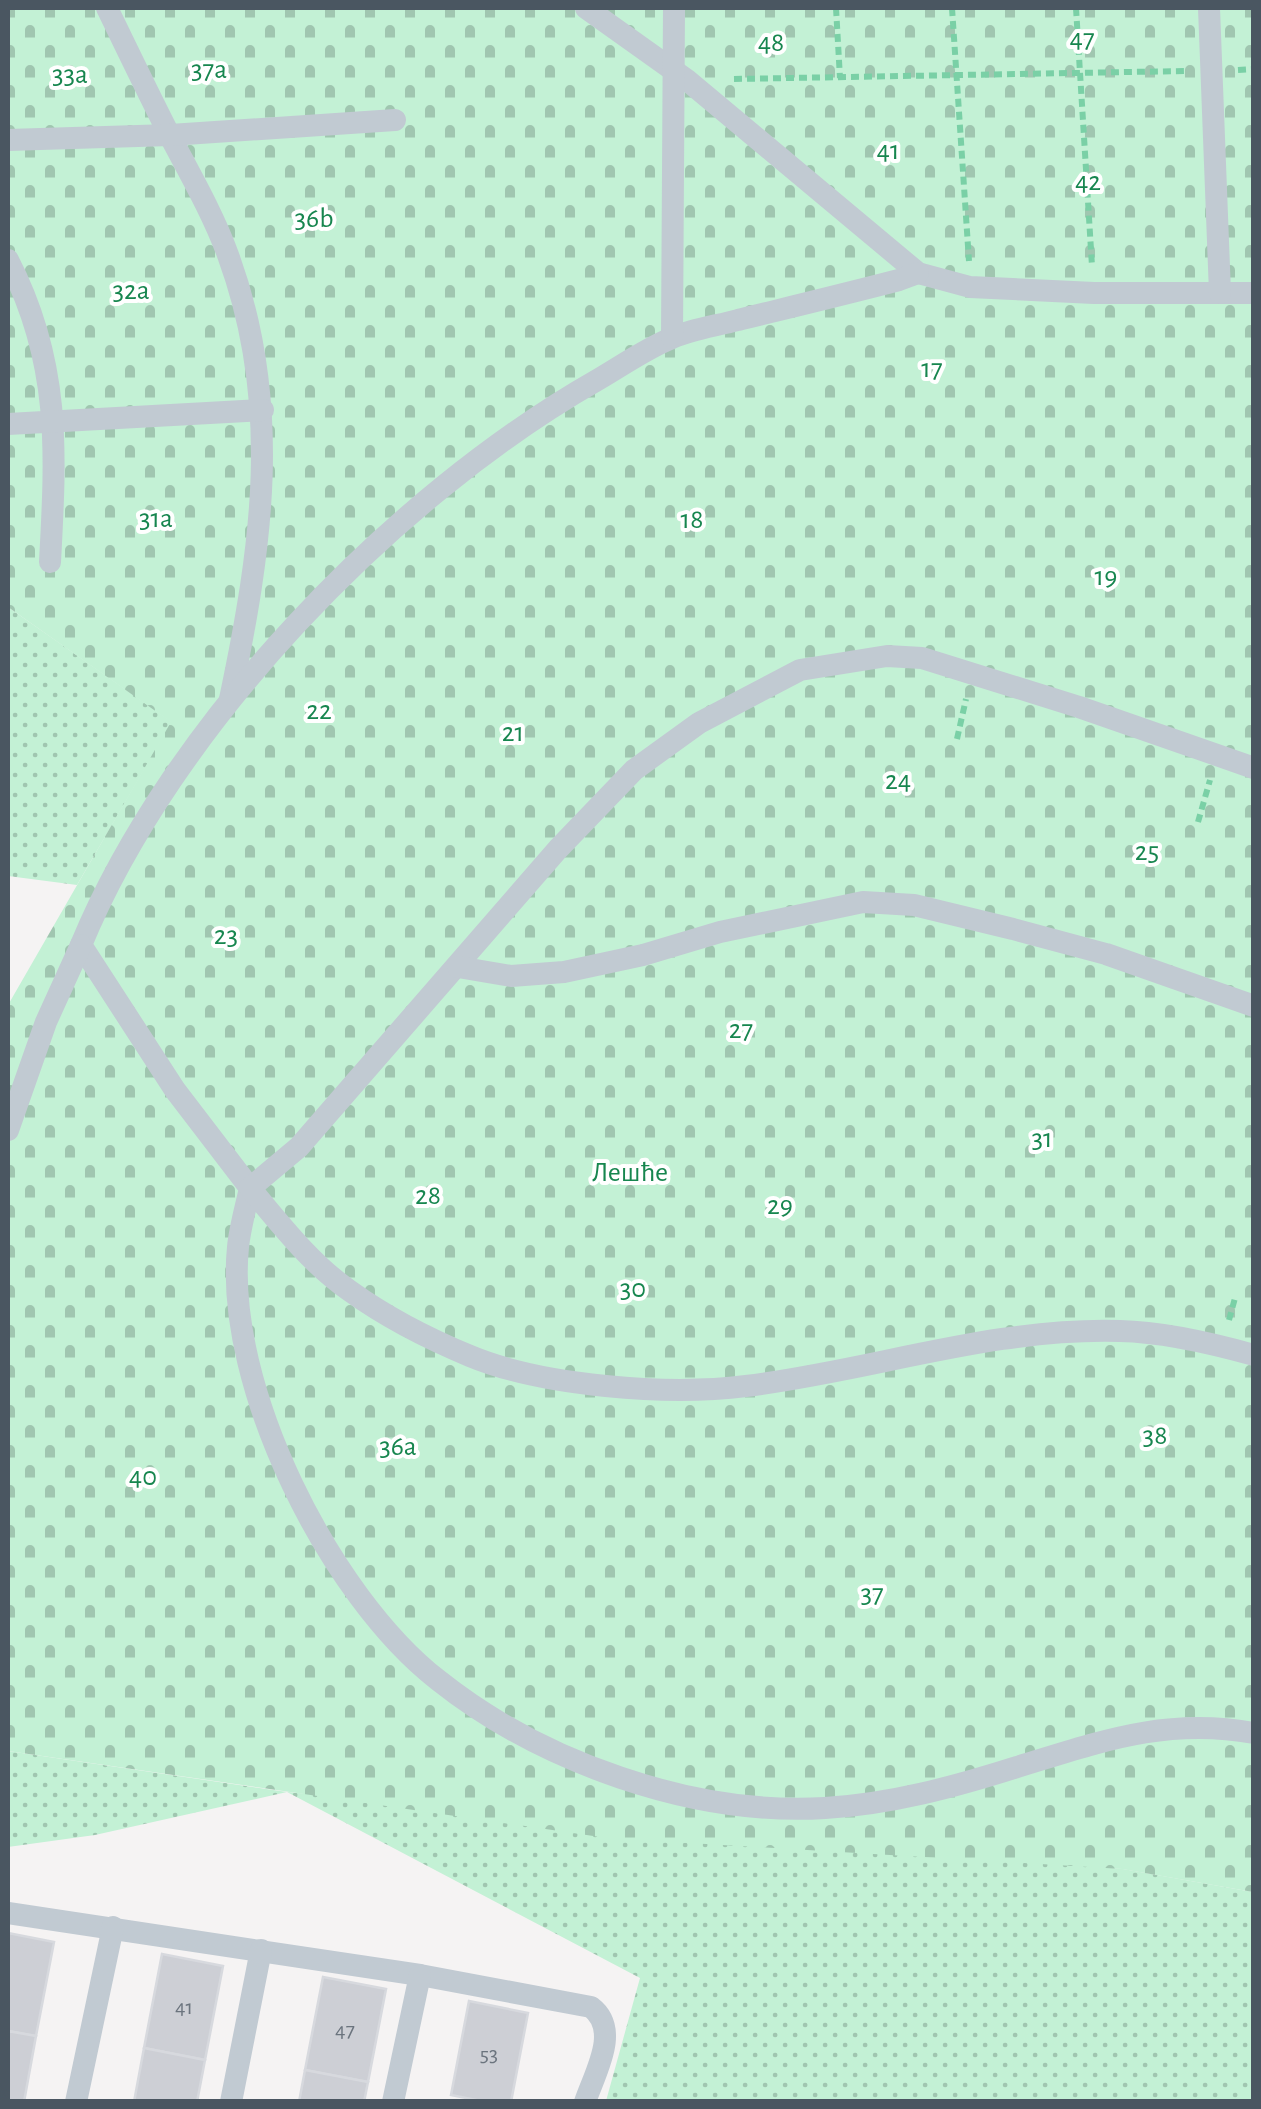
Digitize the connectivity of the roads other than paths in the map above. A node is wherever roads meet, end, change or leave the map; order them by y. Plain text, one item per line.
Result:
1 (106, 8) edge
2 (586, 8) edge
3 (674, 8) edge
4 (1209, 8) edge
5 (680, 75) junction
6 (395, 120) dead end
7 (170, 136) junction
8 (8, 140) edge
9 (8, 260) edge
10 (918, 272) junction
11 (1220, 293) junction
12 (1254, 293) edge
13 (672, 337) junction
14 (263, 410) junction
15 (54, 420) junction
16 (8, 424) edge
17 (50, 562) dead end
18 (229, 703) junction
19 (1254, 768) edge
20 (81, 945) junction
21 (458, 967) junction
22 (1254, 1006) edge
23 (8, 1130) edge
24 (250, 1188) junction
25 (1254, 1355) edge
26 (1254, 1732) edge
27 (8, 1913) edge
28 (112, 1927) junction
29 (261, 1950) junction
30 (420, 1974) junction
31 (76, 2102) edge
32 (231, 2102) edge
33 (393, 2102) edge
34 (585, 2102) edge

1 - 7 lane
2 - 5 lane
3 - 5 lane
4 - 11 lane
5 - 10 lane
5 - 13 lane
6 - 7 lane
7 - 8 lane
7 - 14 lane
9 - 15 lane
10 - 11 lane
10 - 13 lane
11 - 12 lane
13 - 18 lane
14 - 15 lane
14 - 18 lane
15 - 16 lane
15 - 17 lane
18 - 20 lane
19 - 21 lane
20 - 23 lane
20 - 24 lane
21 - 22 lane
21 - 24 lane
24 - 25 lane
24 - 26 lane
27 - 28 lane
28 - 29 lane
28 - 31 lane
29 - 30 lane
29 - 32 lane
30 - 33 lane
30 - 34 lane

